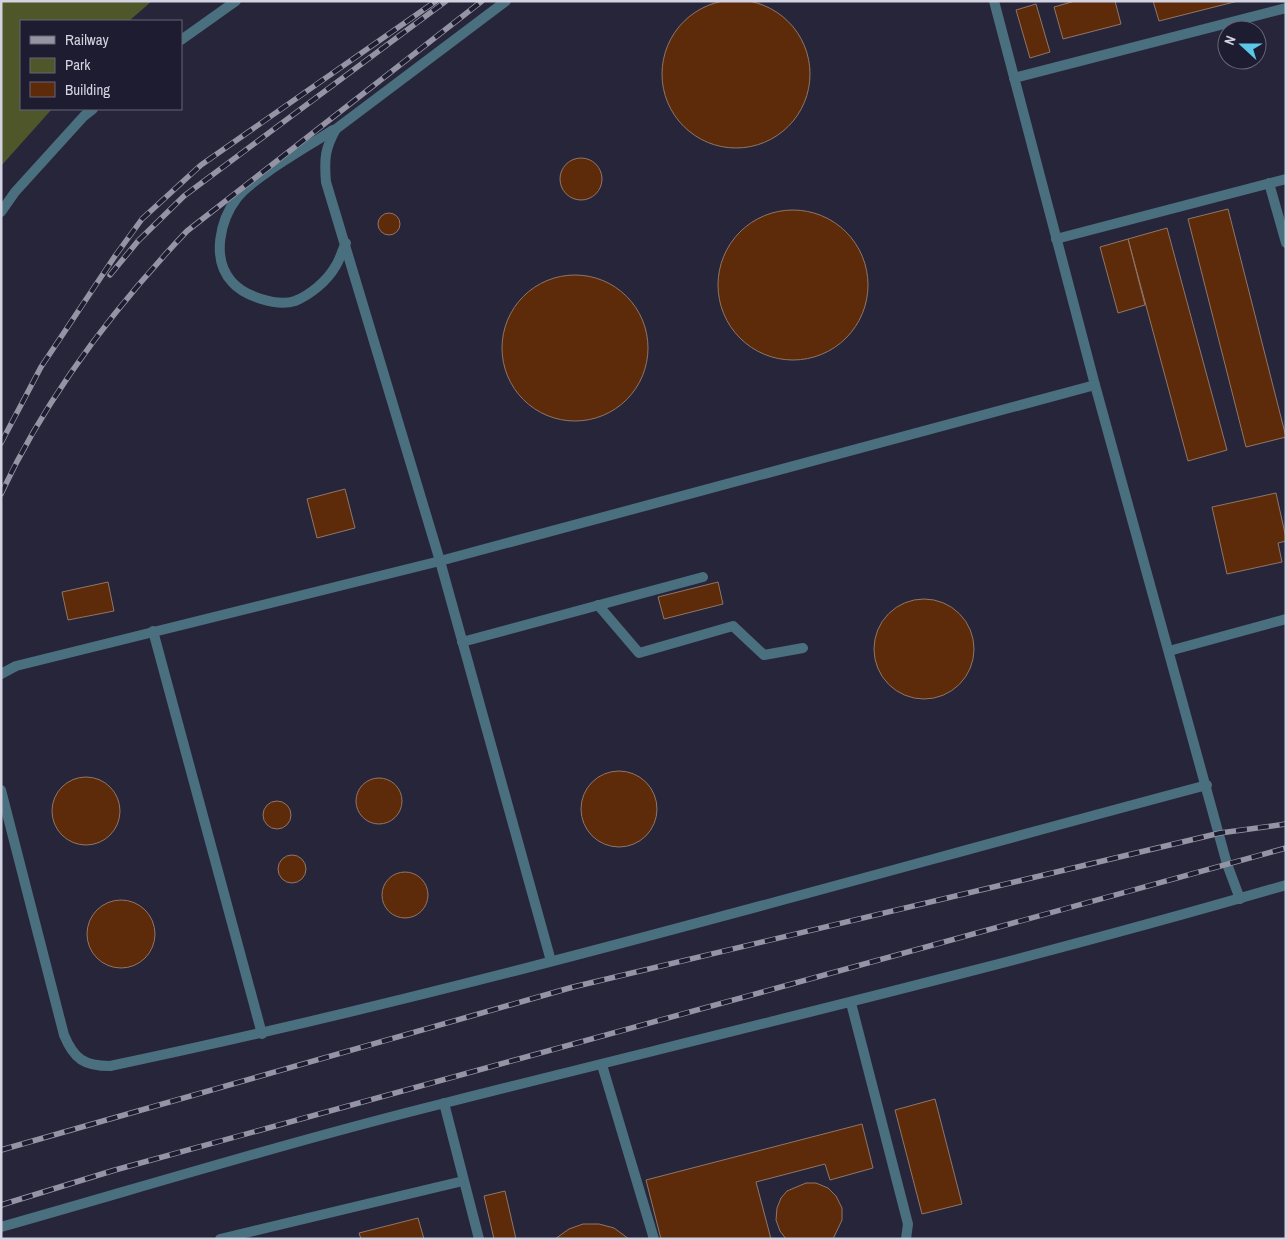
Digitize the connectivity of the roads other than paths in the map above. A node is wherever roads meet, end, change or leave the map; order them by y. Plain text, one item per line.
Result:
1 (236, 1) edge
2 (506, 1) edge
3 (994, 1) edge
4 (1286, 8) edge
5 (182, 39) edge
6 (1014, 78) junction
7 (92, 110) edge
8 (336, 129) junction
9 (1286, 179) edge
10 (1269, 183) junction
11 (1, 212) edge
12 (1056, 239) junction
13 (346, 242) junction
14 (1286, 243) edge
15 (1095, 385) junction
16 (440, 561) junction
17 (703, 577) dead end
18 (598, 605) junction
19 (1286, 619) edge
20 (153, 632) junction
21 (462, 642) junction
22 (803, 648) dead end
23 (1169, 651) junction
24 (1, 674) edge
25 (1206, 785) junction
26 (1, 790) edge
27 (1286, 885) edge
28 (1240, 899) junction
29 (551, 961) junction
30 (851, 1002) junction
31 (262, 1034) junction
32 (602, 1065) junction
33 (444, 1103) junction
34 (463, 1181) junction
35 (1, 1227) edge
36 (220, 1239) edge
37 (479, 1239) edge
38 (654, 1239) edge
39 (906, 1239) edge

1 - 5 lane
2 - 8 lane
3 - 6 lane
4 - 6 lane
6 - 12 lane
7 - 11 lane
8 - 13 lane
8 - 13 lane
9 - 10 lane
10 - 12 lane
10 - 14 lane
12 - 15 lane
13 - 16 lane
15 - 16 lane
15 - 23 lane
16 - 20 lane
16 - 21 lane
17 - 18 lane
18 - 21 lane
18 - 22 lane
19 - 23 lane
20 - 24 lane
20 - 31 lane
21 - 29 lane
23 - 25 lane
25 - 28 lane
25 - 29 lane
26 - 31 lane
27 - 28 lane
28 - 30 lane
29 - 31 lane
30 - 32 lane
30 - 39 lane
32 - 33 lane
32 - 38 lane
33 - 34 lane
33 - 35 lane
34 - 36 lane
34 - 37 lane

